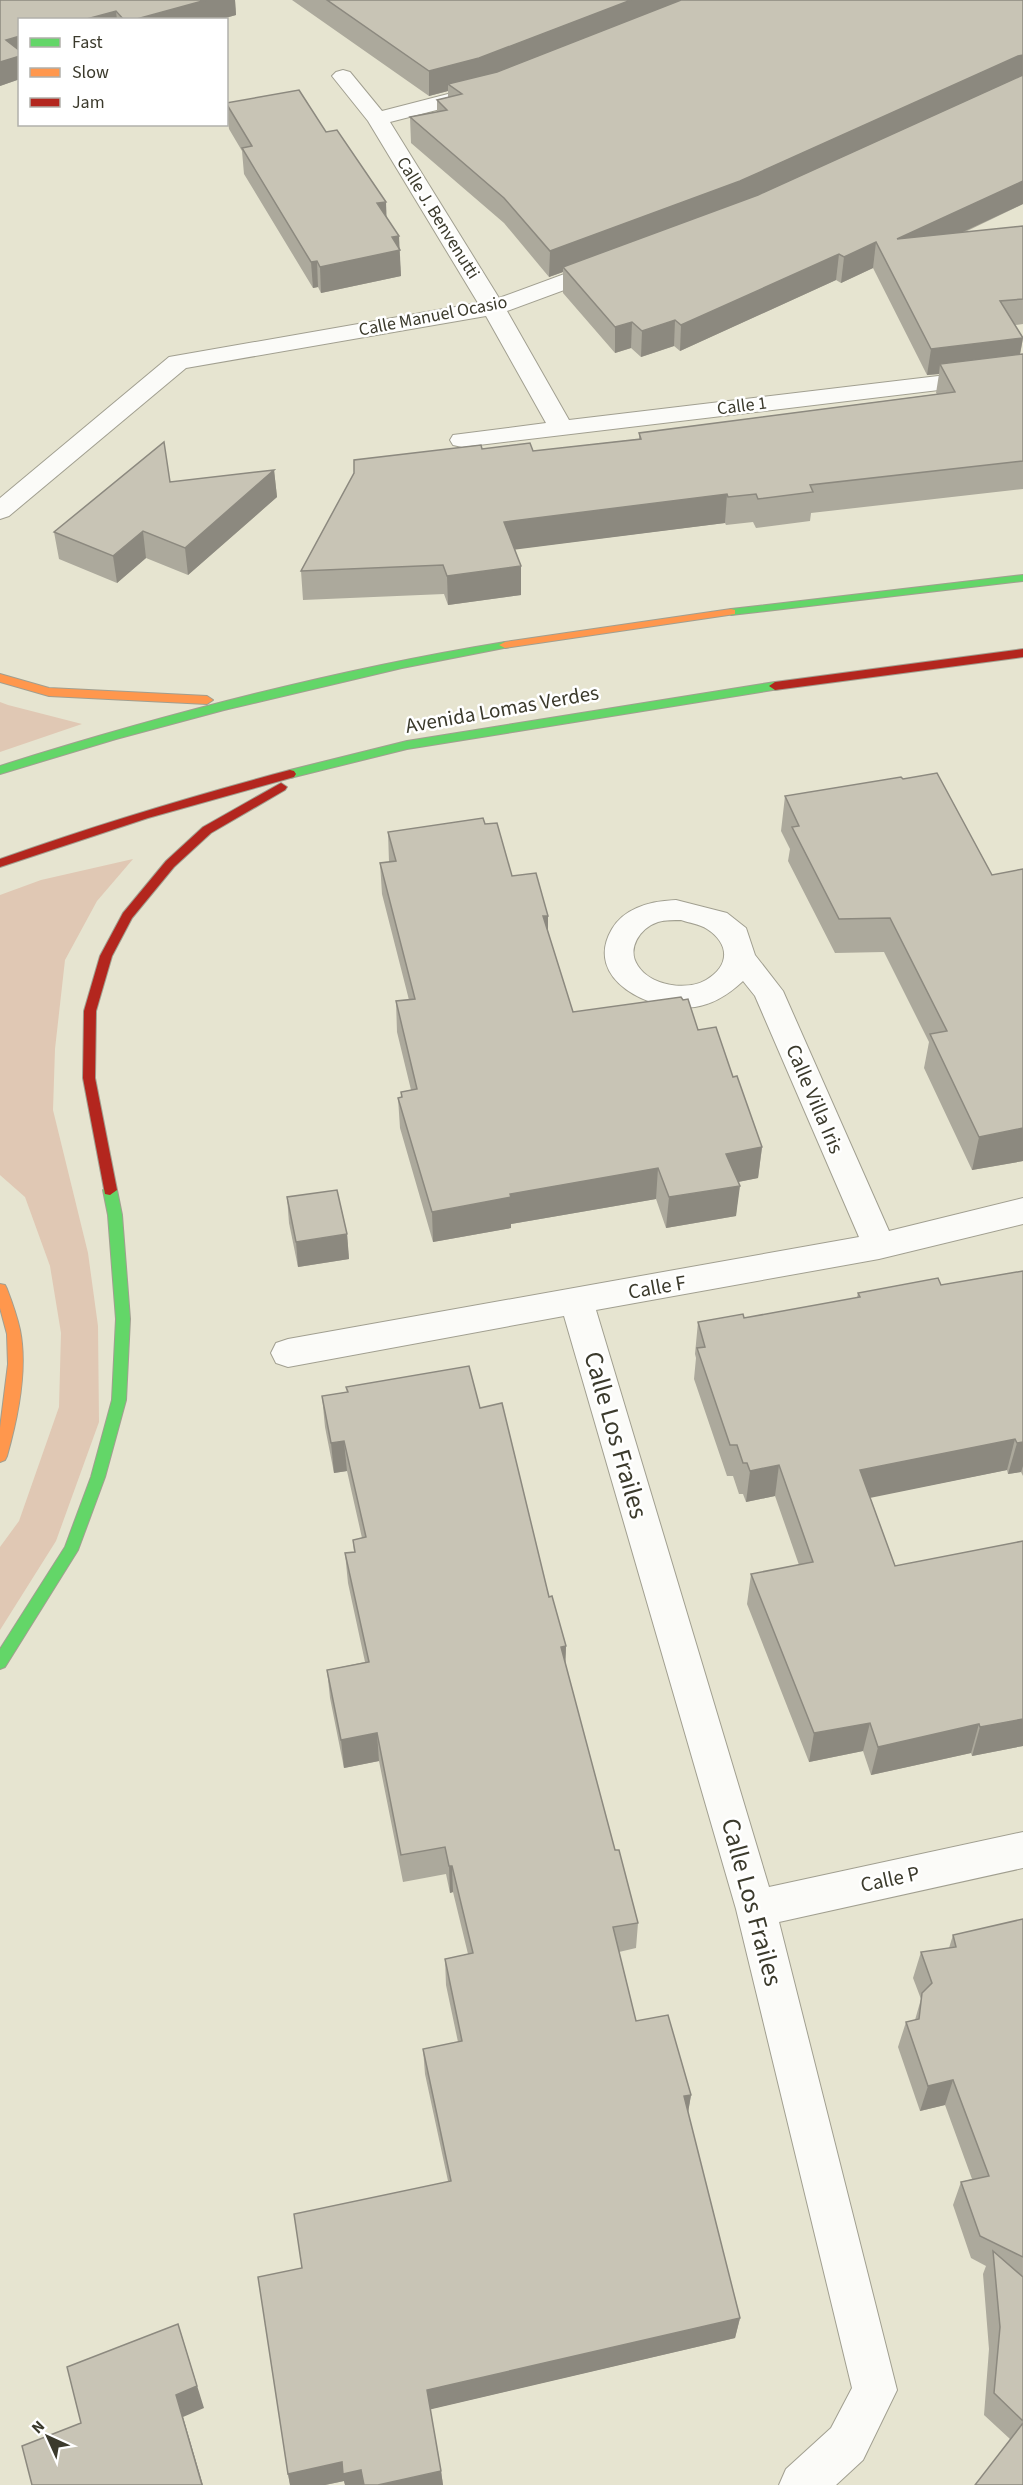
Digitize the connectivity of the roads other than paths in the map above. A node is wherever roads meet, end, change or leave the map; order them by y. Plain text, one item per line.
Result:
1 (344, 76) dead end
2 (499, 86) edge
3 (377, 119) junction
4 (626, 259) edge
5 (494, 308) junction
6 (1023, 373) edge
7 (561, 428) junction
8 (462, 440) dead end
9 (0, 511) edge
10 (1023, 578) edge
11 (1023, 653) edge
12 (0, 678) edge
13 (242, 702) junction
14 (313, 769) junction
15 (0, 770) edge
16 (0, 863) edge
17 (741, 959) dead end
18 (1023, 1211) edge
19 (879, 1246) junction
20 (0, 1289) edge
21 (577, 1302) junction
22 (288, 1353) dead end
23 (0, 1456) edge
24 (0, 1662) edge
25 (1023, 1850) edge
26 (756, 1909) junction
27 (802, 2485) edge

1 - 3 street, Calle J. Benvenutti
2 - 3 street
3 - 5 street, Calle J. Benvenutti
4 - 5 street, Calle Manuel Ocasio
5 - 7 street, Calle J. Benvenutti
5 - 9 street, Calle Manuel Ocasio
6 - 7 street, Calle 1
7 - 8 street, Calle 1
10 - 13 main road
11 - 14 main road, Avenida Lomas Verdes
12 - 13 main road
13 - 15 main road
14 - 16 main road, Avenida Lomas Verdes
14 - 24 main road
17 - 19 street, Calle Villa Iris
18 - 19 street, Calle F
19 - 21 street, Calle F
20 - 23 main road
21 - 22 street, Calle F
21 - 26 street, Calle Los Frailes
25 - 26 street, Calle P
26 - 27 street, Calle Los Frailes

